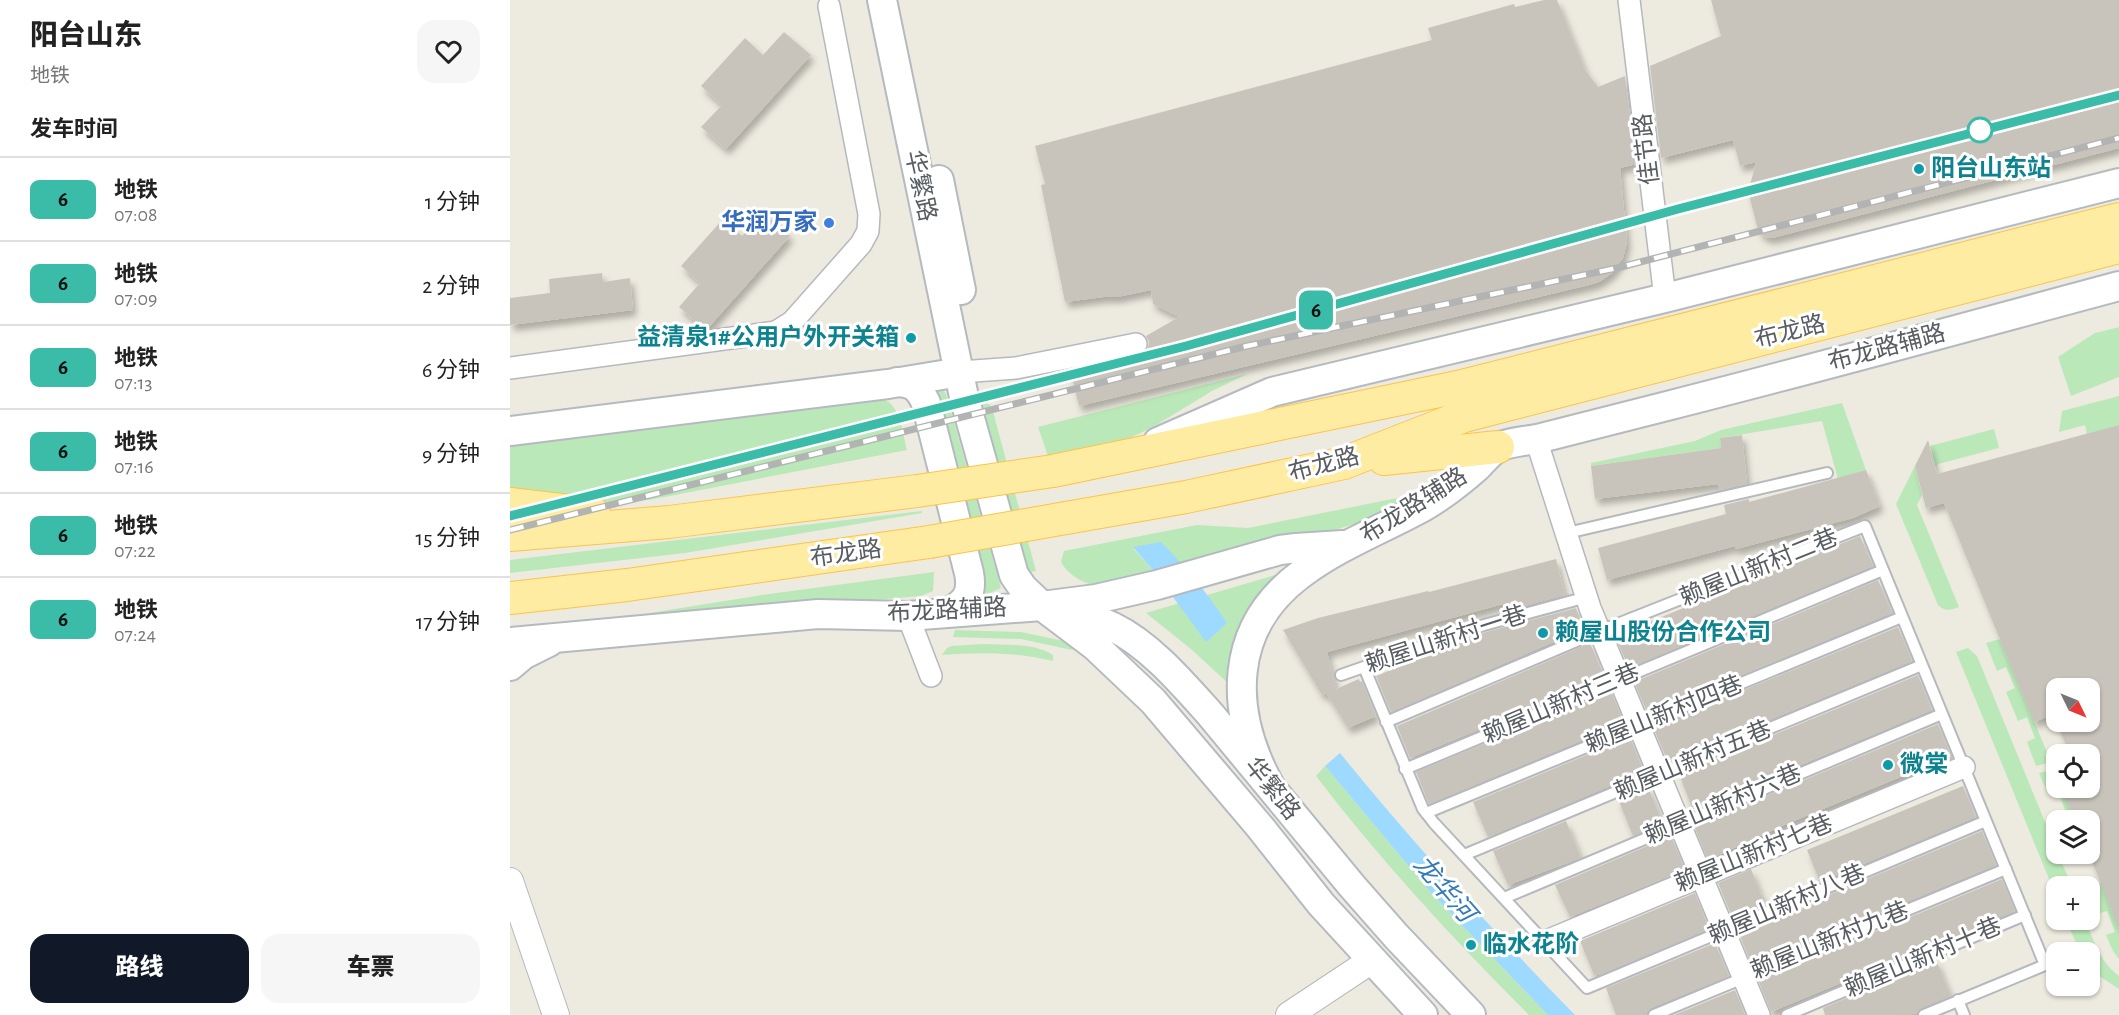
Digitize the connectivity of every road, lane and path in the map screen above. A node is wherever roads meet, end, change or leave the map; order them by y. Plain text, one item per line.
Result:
1 (882, 0) edge
2 (902, 0) edge
3 (1629, 0) edge
4 (829, 6) dead end
5 (2119, 183) edge
6 (2119, 219) edge
7 (2119, 248) edge
8 (2119, 286) edge
9 (1665, 298) junction
10 (1136, 344) dead end
11 (510, 368) edge
12 (960, 372) junction
13 (897, 382) junction
14 (1461, 401) junction
15 (510, 431) edge
16 (1536, 439) junction
17 (1498, 447) junction
18 (1125, 457) junction
19 (1344, 463) junction
20 (1827, 473) dead end
21 (510, 504) edge
22 (669, 522) junction
23 (1567, 533) junction
24 (510, 535) edge
25 (1350, 545) junction
26 (1883, 570) junction
27 (1587, 597) junction
28 (510, 598) edge
29 (1042, 606) junction
30 (949, 612) junction
31 (908, 616) junction
32 (1902, 617) junction
33 (1600, 631) junction
34 (565, 636) junction
35 (510, 642) edge
36 (1922, 665) junction
37 (510, 666) edge
38 (1364, 667) junction
39 (1341, 675) dead end
40 (931, 676) dead end
41 (1620, 680) junction
42 (1942, 714) junction
43 (1386, 722) junction
44 (1639, 726) junction
45 (1964, 767) junction
46 (1405, 769) junction
47 (1660, 776) junction
48 (1264, 779) junction
49 (1233, 795) junction
50 (1426, 813) junction
51 (1986, 821) junction
52 (1680, 823) junction
53 (1464, 855) junction
54 (2006, 869) junction
55 (1701, 876) junction
56 (510, 880) edge
57 (1504, 898) junction
58 (2025, 915) junction
59 (1724, 932) junction
60 (1544, 942) junction
61 (1372, 960) junction
62 (1743, 976) junction
63 (1958, 1000) junction
64 (556, 1015) edge
65 (1289, 1015) edge
66 (1423, 1015) edge
67 (1471, 1015) edge
68 (1654, 1015) edge
69 (1759, 1015) edge
70 (1787, 1015) edge
71 (1924, 1015) edge
72 (1964, 1015) edge

1 - 12 main road, 华繁路
2 - 12 main road, 华繁路
3 - 9 street, 佳节路
4 - 11 street
5 - 9 main road
6 - 14 main road, 布龙路
7 - 14 main road, 布龙路
8 - 16 main road, 布龙路辅路
9 - 18 main road
10 - 12 street
12 - 13 main road
12 - 29 main road, 华繁路
13 - 15 main road
13 - 30 main road
14 - 18 main road, 布龙路
14 - 19 main road, 布龙路
16 - 17 main road, 布龙路辅路
16 - 23 street
17 - 19 main road
17 - 25 main road, 布龙路辅路
18 - 22 main road, 布龙路, bridge
19 - 28 main road, 布龙路, bridge
20 - 23 lane
21 - 22 main road
22 - 24 main road, 布龙路
23 - 27 street
25 - 29 main road, 布龙路辅路
25 - 48 main road
26 - 32 lane
26 - 33 lane, 赖屋山新村二巷
26 - 41 lane, 赖屋山新村三巷
27 - 33 street
27 - 38 lane, 赖屋山新村一巷
29 - 30 main road, 布龙路辅路
29 - 48 main road, 华繁路
29 - 49 main road, 华繁路
30 - 31 main road, 布龙路辅路
31 - 34 main road, 布龙路辅路
31 - 40 street
32 - 36 lane
32 - 44 lane, 赖屋山新村四巷
33 - 41 street
33 - 43 lane, 赖屋山新村二巷
34 - 35 main road, 布龙路辅路
34 - 37 main road
36 - 42 lane
36 - 47 lane, 赖屋山新村五巷
38 - 39 lane, 赖屋山新村一巷
38 - 43 lane
41 - 44 street
41 - 46 lane, 赖屋山新村三巷
42 - 45 lane
42 - 52 lane, 赖屋山新村六巷
43 - 46 lane
44 - 47 street
44 - 50 lane, 赖屋山新村四巷
45 - 51 lane
45 - 55 street, 赖屋山新村七巷
46 - 50 lane
47 - 52 street
47 - 53 lane, 赖屋山新村五巷
48 - 49 main road
48 - 67 main road, 华繁路
49 - 61 main road, 华繁路
50 - 53 lane
51 - 54 lane
51 - 59 lane, 赖屋山新村八巷
52 - 55 street
52 - 57 lane, 赖屋山新村六巷
53 - 57 lane
54 - 58 lane
54 - 62 lane, 赖屋山新村九巷
55 - 59 street
55 - 60 street, 赖屋山新村七巷
56 - 64 street
57 - 60 lane
58 - 63 lane
58 - 70 lane, 赖屋山新村十巷
59 - 60 lane, 赖屋山新村八巷
59 - 62 street
61 - 65 street
61 - 66 main road, 华繁路
62 - 68 lane, 赖屋山新村九巷
62 - 69 street
63 - 71 lane
63 - 72 lane

